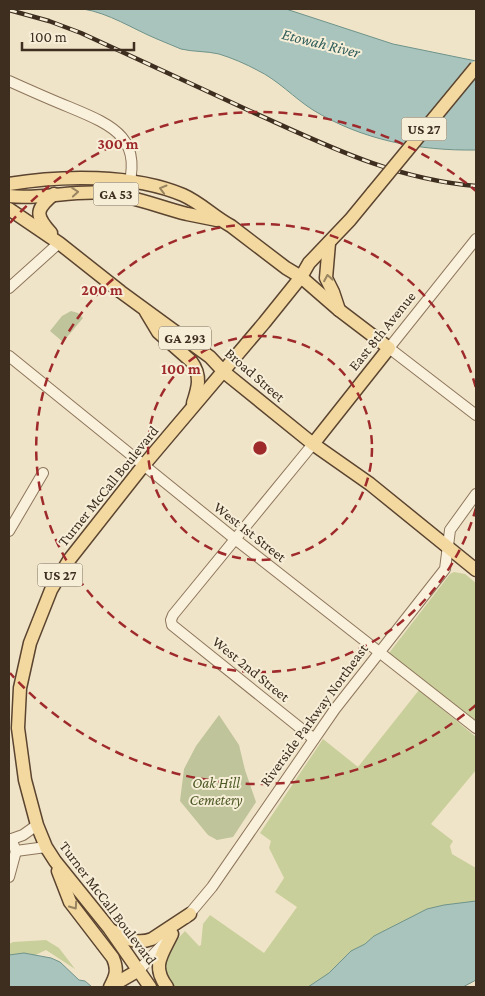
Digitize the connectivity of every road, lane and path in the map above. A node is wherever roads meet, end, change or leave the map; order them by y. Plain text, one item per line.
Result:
1 (476, 67) edge
2 (9, 81) edge
3 (131, 180) junction
4 (9, 184) edge
5 (54, 194) junction
6 (9, 196) edge
7 (126, 196) junction
8 (9, 209) edge
9 (221, 220) junction
10 (476, 239) edge
11 (59, 243) junction
12 (329, 243) junction
13 (301, 277) junction
14 (9, 288) edge
15 (144, 308) junction
16 (339, 310) junction
17 (389, 348) junction
18 (9, 356) edge
19 (224, 372) junction
20 (190, 410) junction
21 (476, 415) edge
22 (313, 444) junction
23 (143, 466) junction
24 (43, 473) dead end
25 (476, 494) edge
26 (9, 532) edge
27 (235, 539) junction
28 (447, 547) junction
29 (476, 570) edge
30 (380, 653) junction
31 (476, 728) edge
32 (314, 739) junction
33 (38, 825) junction
34 (10, 839) edge
35 (46, 846) junction
36 (16, 851) junction
37 (55, 861) junction
38 (9, 876) edge
39 (190, 914) junction
40 (109, 928) junction
41 (172, 934) junction
42 (138, 970) junction
43 (112, 987) edge
44 (130, 987) edge
45 (150, 987) edge
46 (167, 987) edge

1 - 12 main road, Turner McCall Boulevard / US 27, bridge
2 - 3 street
3 - 4 main road, GA 53
3 - 7 street
9 -> 3 main road, GA 53
5 - 6 main road, GA 53
5 -> 7 main road, GA 53
5 - 11 main road
7 - 9 main road, GA 53
8 - 11 main road, Broad Street / GA 293
9 - 13 main road, GA 53
10 - 17 street, East 8th Avenue
11 - 14 street
11 - 15 main road, Broad Street / GA 293
12 - 13 main road, Turner McCall Boulevard / US 27
16 -> 12 main road
13 - 16 main road
13 - 19 main road, Turner McCall Boulevard / US 27
15 - 19 main road, Broad Street / GA 293
15 - 20 main road
16 - 17 main road
17 - 21 street
17 - 22 main road, East 8th Avenue
18 - 23 street, West 1st Street
19 - 20 main road, Turner McCall Boulevard / US 27
19 - 22 main road, Broad Street
20 - 23 main road, Turner McCall Boulevard / US 27
22 - 27 street
22 - 28 main road, Broad Street
23 - 27 street, West 1st Street
23 - 33 main road, Turner McCall Boulevard / US 27
24 - 26 street
25 - 28 street, Riverside Parkway Northeast
27 - 30 street, West 1st Street
27 - 32 street, West 2nd Street
28 - 29 main road, Broad Street
28 - 30 street, Riverside Parkway Northeast
30 - 31 street, West 1st Street
30 - 32 street, Riverside Parkway Northeast
32 - 39 street, Riverside Parkway Northeast
33 - 34 street
33 - 35 main road, Turner McCall Boulevard / US 27
34 - 36 street
35 - 36 street
35 - 37 main road, Turner McCall Boulevard / US 27
36 - 38 street
37 - 40 main road, Turner McCall Boulevard / US 27
37 -> 43 main road
39 - 40 main road
39 - 41 street, Riverside Parkway Northeast
40 - 42 main road, Turner McCall Boulevard / US 27
41 - 42 street, Riverside Parkway Northeast
41 - 46 main road
42 - 43 main road, Riverside Parkway Northeast
42 - 44 main road, Riverside Parkway Northeast
42 - 45 main road, Turner McCall Boulevard / US 27

